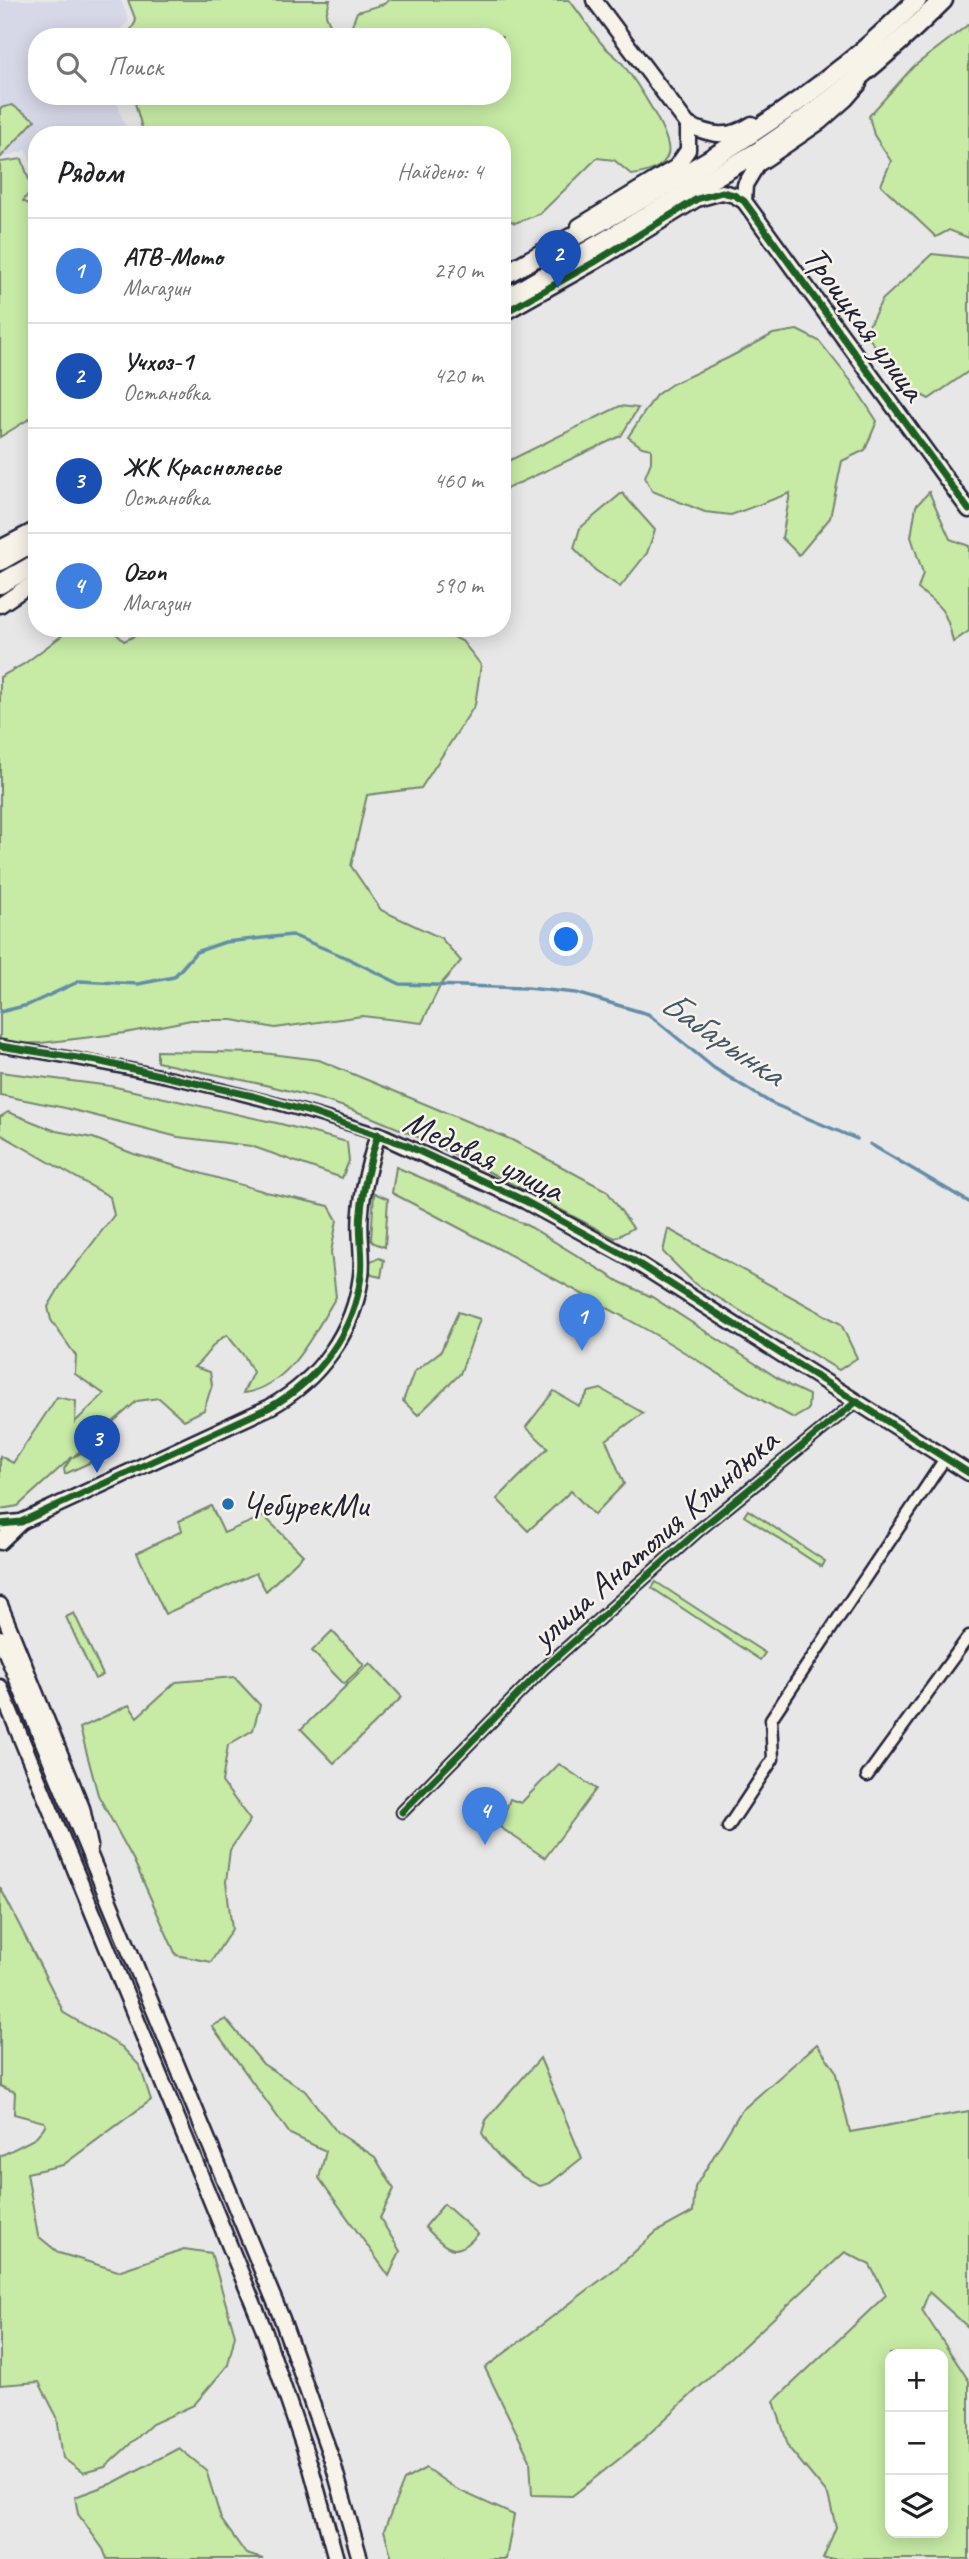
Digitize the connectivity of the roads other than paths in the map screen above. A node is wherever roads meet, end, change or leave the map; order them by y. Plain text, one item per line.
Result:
1 (594, 0) edge
2 (917, 0) edge
3 (943, 0) edge
4 (876, 62) junction
5 (838, 72) junction
6 (688, 125) junction
7 (744, 201) junction
8 (548, 250) junction
9 (511, 271) edge
10 (511, 296) edge
11 (511, 309) edge
12 (969, 509) edge
13 (28, 534) edge
14 (28, 545) edge
15 (0, 548) edge
16 (0, 561) edge
17 (28, 568) edge
18 (0, 583) edge
19 (28, 586) edge
20 (0, 606) edge
21 (0, 1046) edge
22 (377, 1134) junction
23 (857, 1401) junction
24 (946, 1457) junction
25 (969, 1473) edge
26 (21, 1522) junction
27 (0, 1524) edge
28 (0, 1542) edge
29 (0, 1605) edge
30 (969, 1636) edge
31 (0, 1638) edge
32 (0, 1686) edge
33 (867, 1776) dead end
34 (402, 1812) dead end
35 (728, 1827) dead end
36 (92, 1861) junction
37 (336, 2559) edge
38 (360, 2559) edge

1 - 6 street
2 - 5 highway
3 - 4 highway
4 - 7 street
4 - 10 highway
5 - 6 street
5 - 8 highway
6 - 8 street
7 - 11 street
7 - 12 street, Троицкая улица
8 - 9 highway
13 - 15 street
14 - 16 highway
17 - 18 highway
19 - 20 street
21 - 22 street, Медовая улица
22 - 23 street, Медовая улица
22 - 26 street
23 - 24 street, Медовая улица
23 - 34 street, улица Анатолия Клиндюка
24 - 25 street, Медовая улица
24 - 35 street
26 - 27 street
26 - 28 street
29 - 36 street
30 - 33 street
31 - 36 street
32 - 37 street
36 - 38 street

